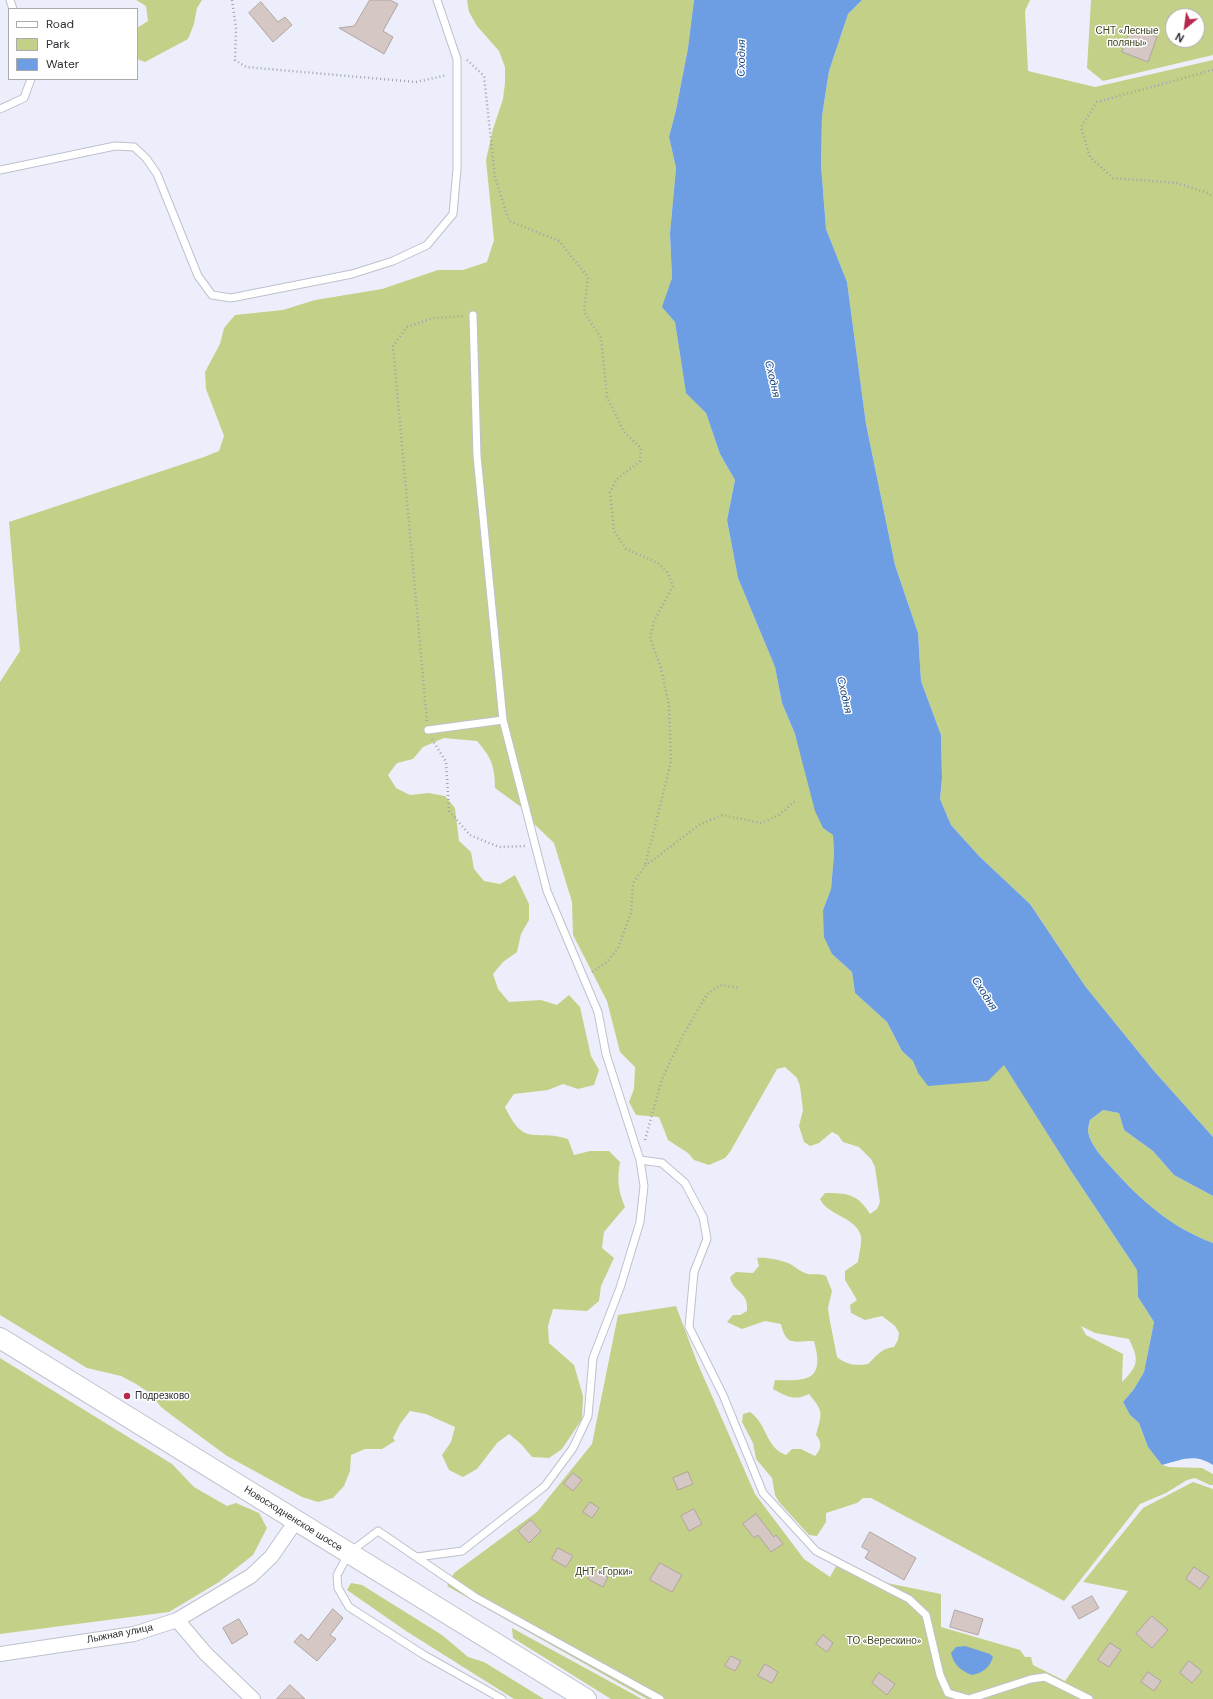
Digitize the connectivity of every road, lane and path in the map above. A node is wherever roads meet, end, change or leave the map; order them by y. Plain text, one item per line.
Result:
1 (232, 0) edge
2 (437, 0) edge
3 (453, 46) junction
4 (1213, 70) edge
5 (457, 73) junction
6 (31, 80) edge
7 (0, 109) edge
8 (0, 170) edge
9 (1213, 197) edge
10 (473, 315) joint
11 (503, 720) junction
12 (428, 730) junction
13 (796, 800) dead end
14 (535, 846) junction
15 (645, 866) junction
16 (583, 978) junction
17 (740, 988) dead end
18 (640, 1160) junction
19 (0, 1338) edge
20 (296, 1520) junction
21 (349, 1553) junction
22 (417, 1557) junction
23 (177, 1620) junction
24 (0, 1654) edge
25 (253, 1699) edge
26 (502, 1699) edge
27 (586, 1699) edge
28 (660, 1699) edge
29 (1089, 1699) edge

1 - 5 path
2 - 3 lane
3 - 5 lane
3 - 15 path
4 - 9 path
5 - 8 lane
6 - 7 lane
10 - 11 lane
10 - 12 path
11 - 12 lane
11 - 14 lane
12 - 14 path
13 - 15 path
14 - 16 lane
15 - 16 path
16 - 18 lane
17 - 18 path
18 - 22 lane
18 - 29 lane
19 - 20 main road, Новосходненское шоссе
20 - 21 main road, Новосходненское шоссе
20 - 23 street, Лыжная улица
21 - 22 lane
21 - 26 lane
21 - 27 main road, Новосходненское шоссе
22 - 28 lane
23 - 24 street, Лыжная улица
23 - 25 street

